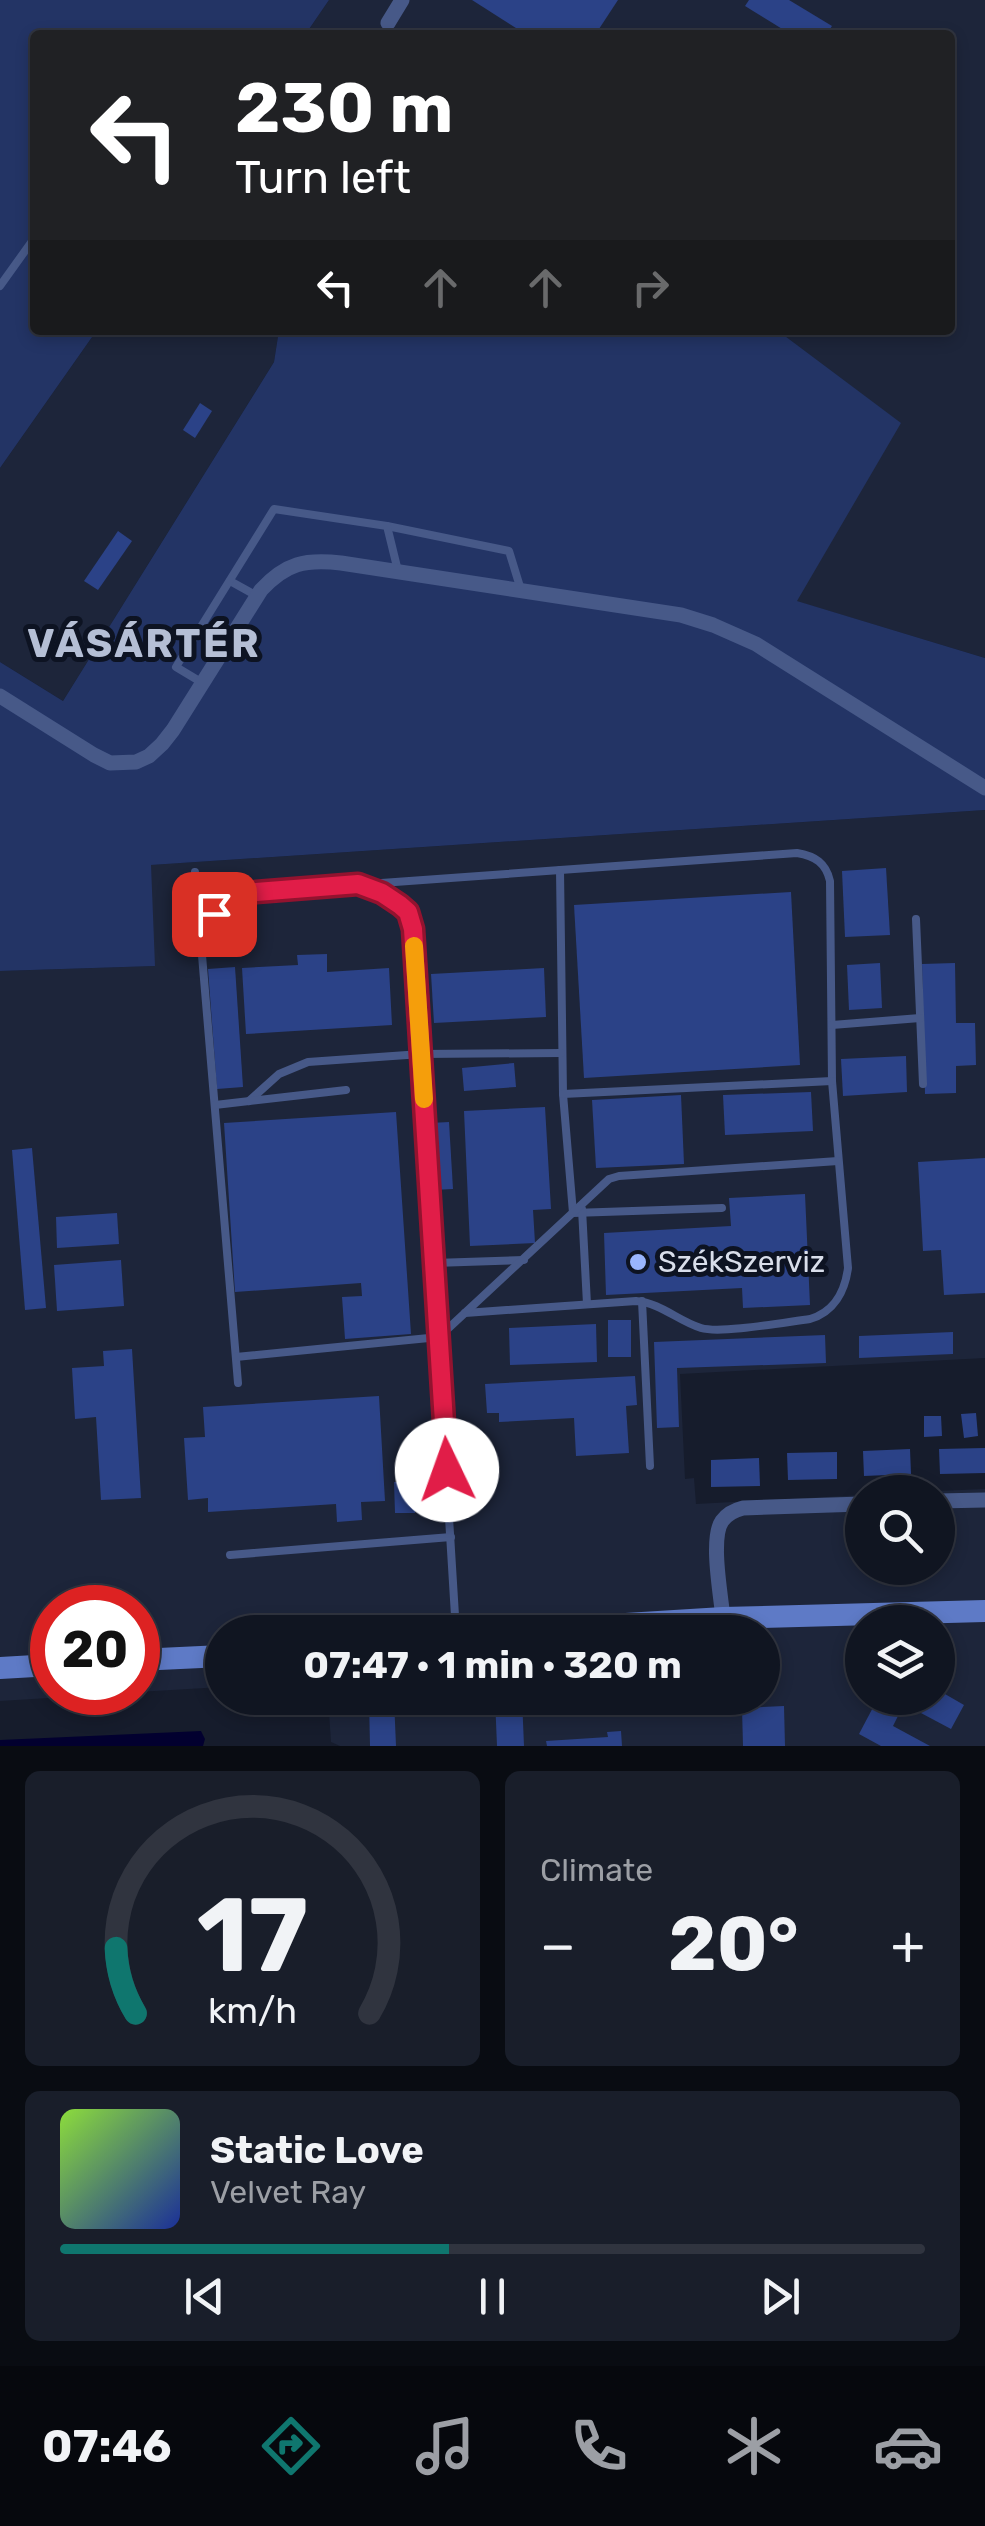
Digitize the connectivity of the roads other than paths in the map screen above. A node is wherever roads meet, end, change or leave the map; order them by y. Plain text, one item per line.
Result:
1 (402, 0) edge
2 (388, 23) dead end
3 (30, 244) edge
4 (0, 286) edge
5 (387, 526) junction
6 (398, 571) junction
7 (230, 581) junction
8 (520, 590) junction
9 (257, 596) junction
10 (202, 682) junction
11 (0, 696) edge
12 (985, 788) edge
13 (560, 870) junction
14 (195, 872) dead end
15 (358, 884) junction
16 (916, 919) dead end
17 (201, 945) junction
18 (920, 1018) junction
19 (832, 1025) junction
20 (421, 1054) junction
21 (562, 1054) junction
22 (832, 1081) junction
23 (923, 1084) dead end
24 (346, 1090) dead end
25 (562, 1094) junction
26 (248, 1101) junction
27 (215, 1104) junction
28 (838, 1162) junction
29 (722, 1208) dead end
30 (579, 1210) junction
31 (524, 1260) junction
32 (434, 1263) junction
33 (642, 1301) junction
34 (587, 1304) junction
35 (465, 1313) junction
36 (439, 1337) junction
37 (236, 1356) junction
38 (238, 1383) dead end
39 (650, 1466) dead end
40 (985, 1500) edge
41 (955, 1501) edge
42 (845, 1505) edge
43 (451, 1537) junction
44 (230, 1555) dead end
45 (985, 1611) edge
46 (455, 1615) edge
47 (723, 1615) edge
48 (780, 1616) edge
49 (205, 1657) edge
50 (160, 1659) edge
51 (30, 1666) edge
52 (0, 1668) edge

1 - 2 street
3 - 4 lane
5 - 6 lane
5 - 7 lane
5 - 8 lane
6 - 8 street
6 - 9 street
7 - 9 lane
7 - 10 lane
8 - 12 street
9 - 10 street
10 - 11 street
13 - 15 lane
13 - 19 lane
13 - 21 lane
14 - 17 lane
15 - 17 lane
15 - 20 lane
16 - 18 lane
17 - 27 lane
18 - 19 lane
18 - 23 lane
19 - 22 lane
20 - 21 lane
20 - 26 lane
20 - 32 lane
21 - 25 lane
22 - 25 lane
22 - 28 lane
24 - 26 lane
25 - 30 lane
26 - 27 lane
27 - 37 lane
28 - 30 lane
28 - 33 lane
29 - 30 lane
30 - 31 lane
30 - 34 lane
31 - 32 lane
31 - 35 lane
32 - 36 lane
33 - 34 lane
33 - 39 lane
34 - 35 lane
35 - 36 lane
36 - 37 lane
36 - 43 lane
37 - 38 lane
40 - 41 street
42 - 47 street
43 - 44 lane
43 - 46 lane
45 - 48 street
49 - 50 street
51 - 52 street

